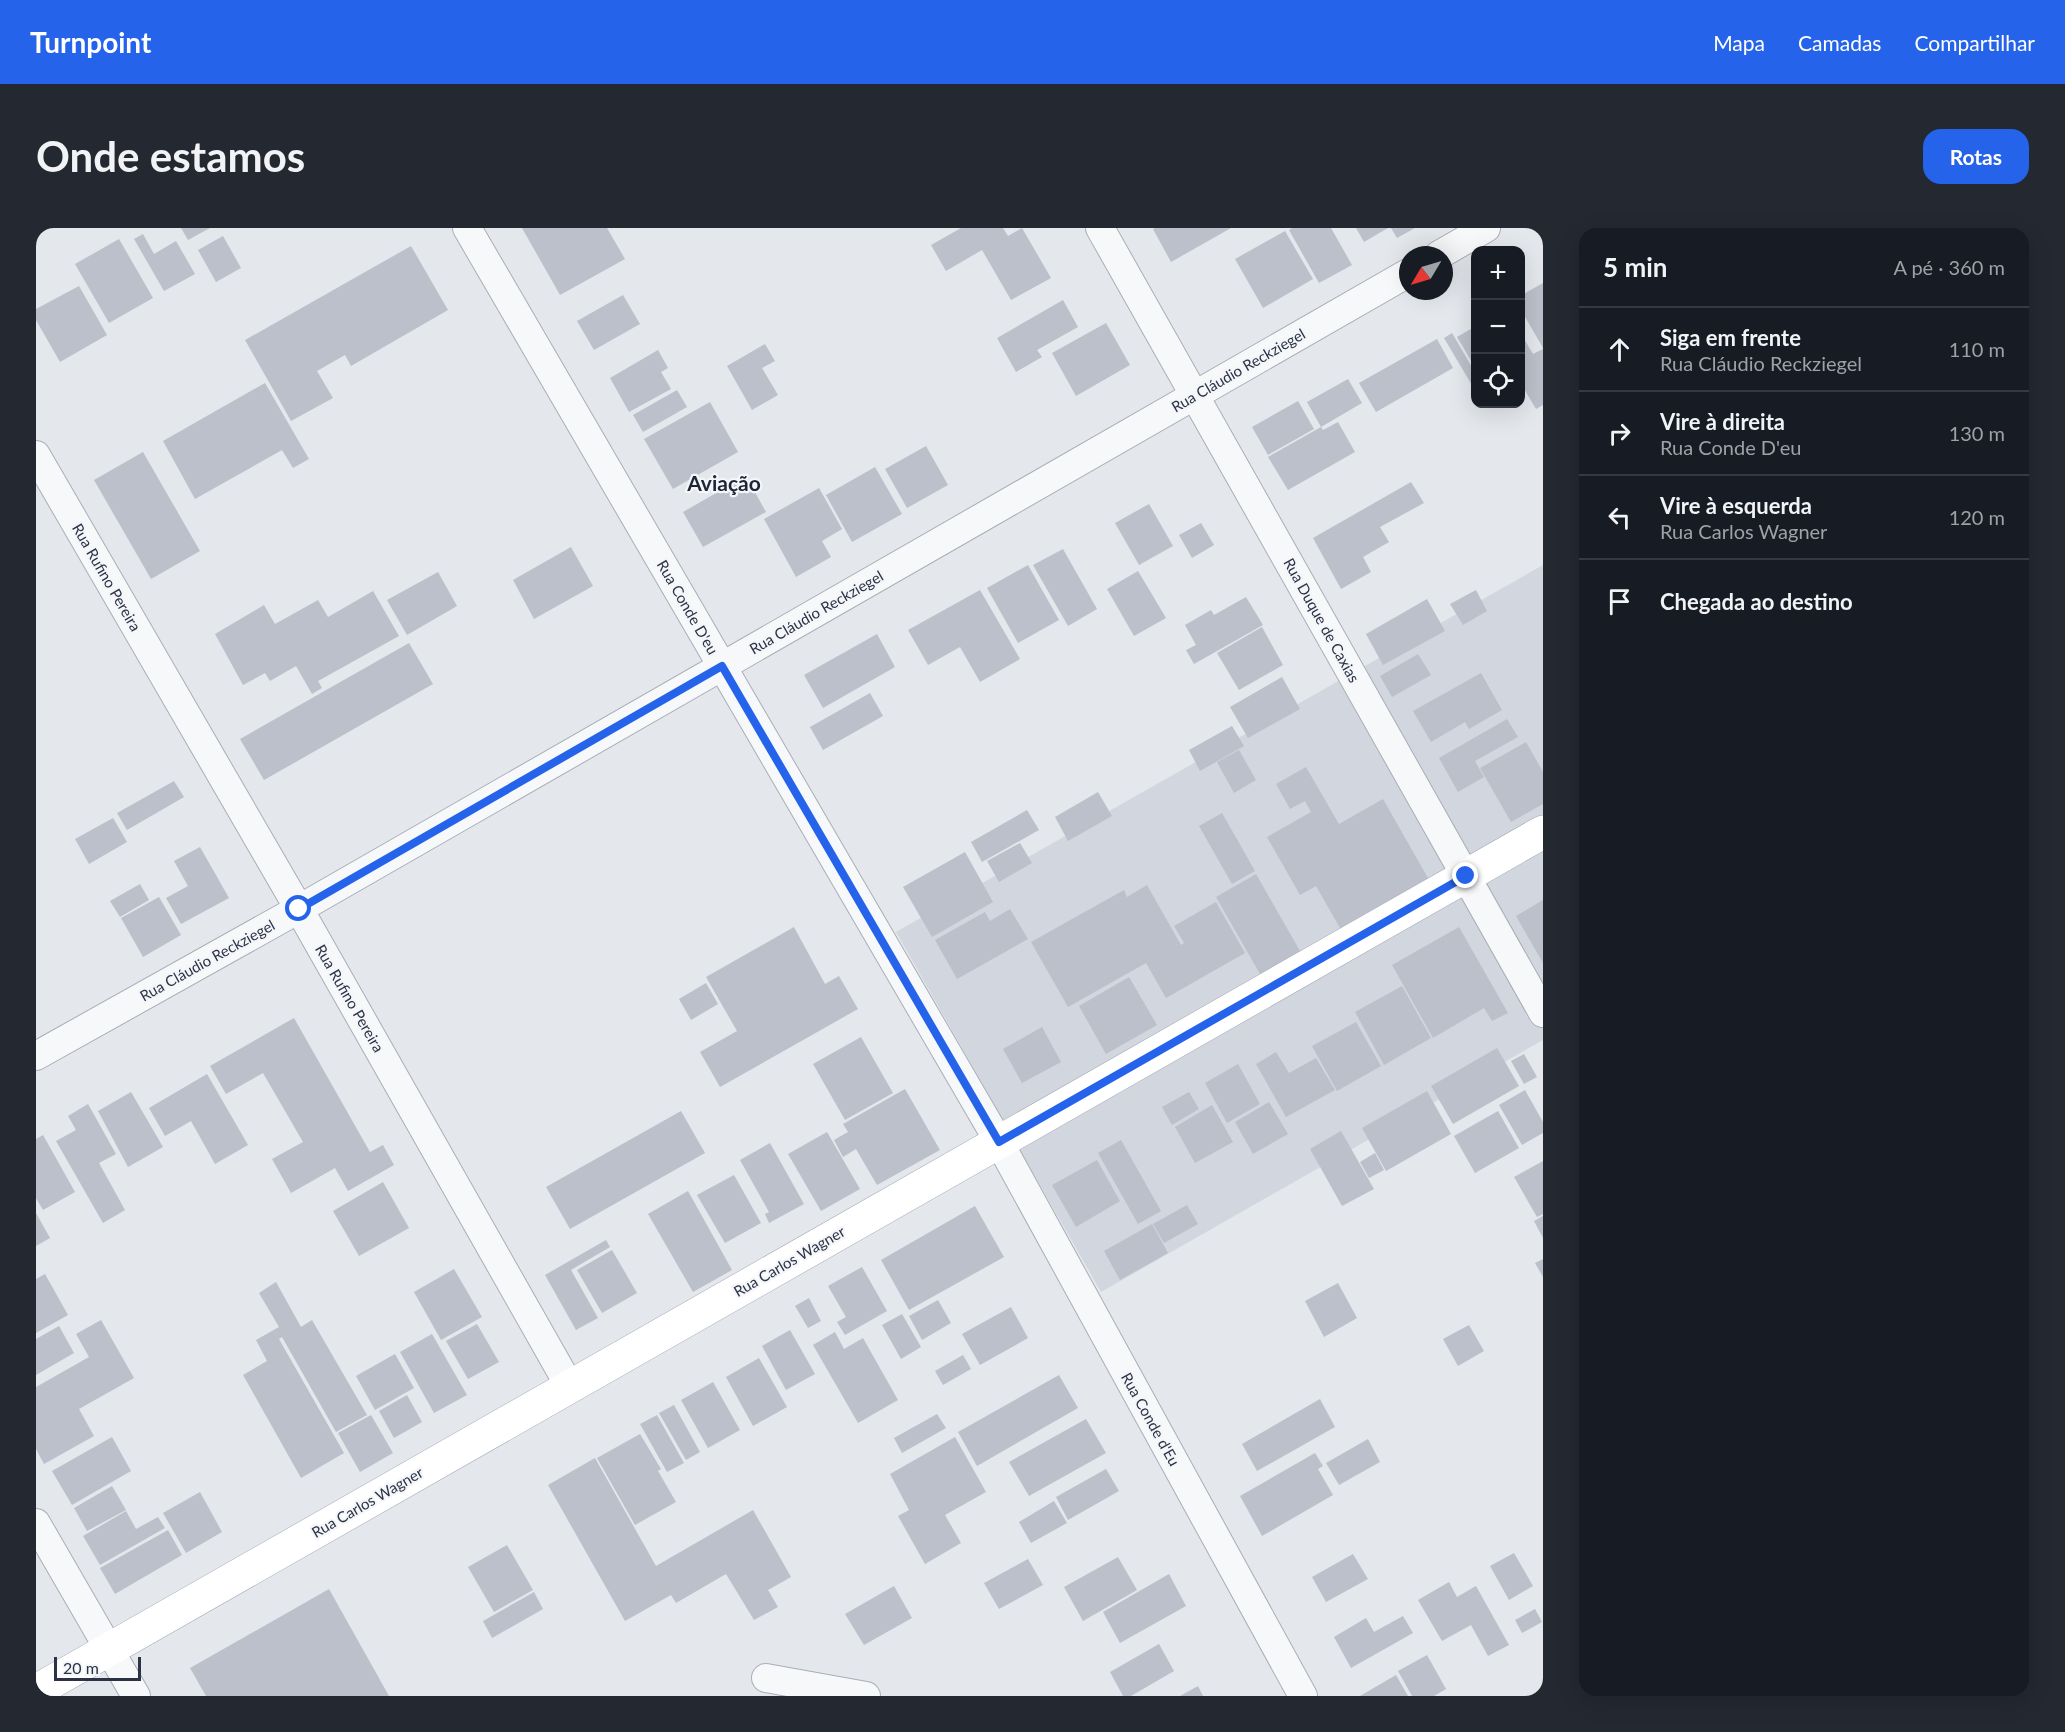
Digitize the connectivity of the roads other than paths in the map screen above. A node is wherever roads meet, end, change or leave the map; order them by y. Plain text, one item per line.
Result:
1 (467, 228) edge
2 (1100, 228) edge
3 (1486, 228) edge
4 (1453, 247) edge
5 (1399, 278) edge
6 (1195, 395) junction
7 (36, 456) edge
8 (722, 666) junction
9 (1543, 832) edge
10 (1466, 876) junction
11 (299, 909) junction
12 (1543, 1012) edge
13 (36, 1056) edge
14 (999, 1142) junction
15 (570, 1387) junction
16 (36, 1523) edge
17 (110, 1648) junction
18 (766, 1678) dead end
19 (36, 1691) edge
20 (855, 1695) edge
21 (136, 1696) edge
22 (1303, 1696) edge

1 - 8 street, Rua Conde D'eu
2 - 6 street, Rua Duque de Caxias
3 - 4 street
5 - 6 street, Rua Cláudio Reckziegel
6 - 8 street, Rua Cláudio Reckziegel
6 - 10 street, Rua Duque de Caxias
7 - 11 street, Rua Rufino Pereira
8 - 11 street, Rua Cláudio Reckziegel
8 - 14 street, Rua Conde D'eu
9 - 10 main road, Rua Carlos Wagner
10 - 12 street, Rua Duque de Caxias
10 - 14 main road, Rua Carlos Wagner
11 - 13 street, Rua Cláudio Reckziegel
11 - 15 street, Rua Rufino Pereira
14 - 15 main road, Rua Carlos Wagner
14 - 22 street, Rua Conde d'Eu
15 - 17 main road, Rua Carlos Wagner
16 - 17 street
17 - 19 main road, Rua Carlos Wagner
17 - 21 street
18 - 20 street

